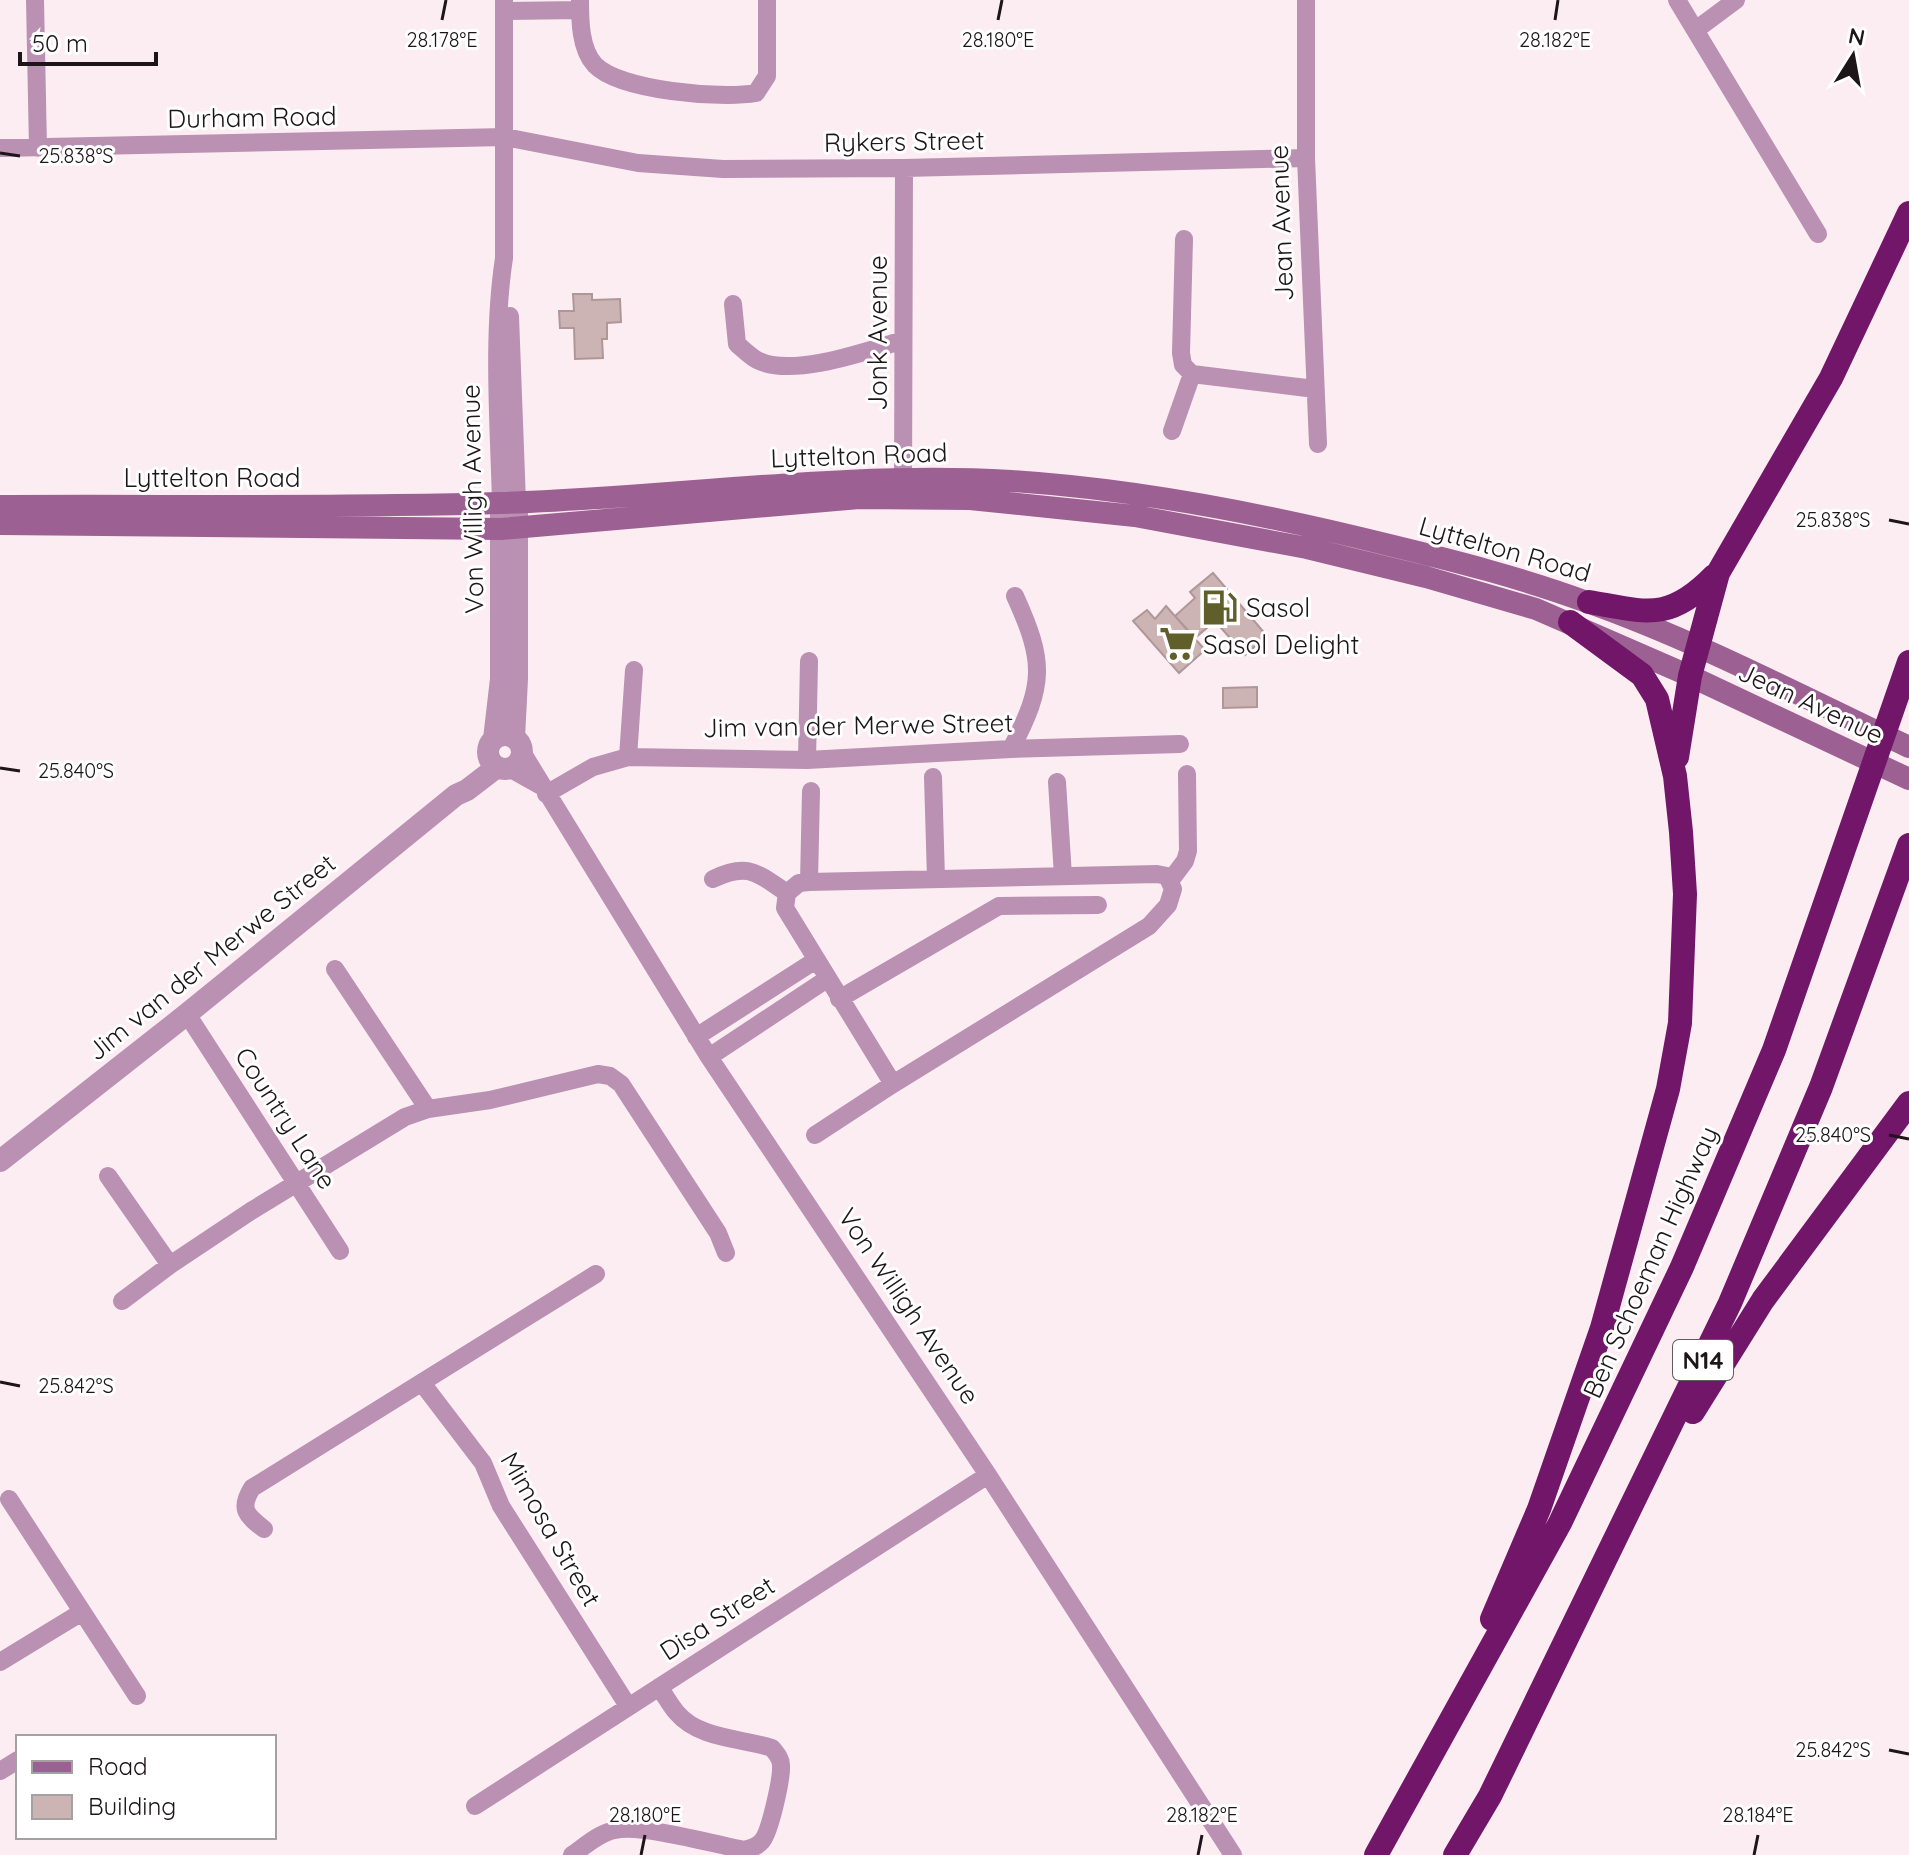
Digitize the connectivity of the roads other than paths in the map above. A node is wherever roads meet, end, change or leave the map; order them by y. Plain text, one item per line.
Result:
1 (35, 0) edge
2 (767, 0) edge
3 (1306, 0) edge
4 (1677, 0) edge
5 (1736, 0) edge
6 (504, 5) edge
7 (580, 5) edge
8 (1697, 29) junction
9 (505, 137) junction
10 (0, 148) edge
11 (38, 148) junction
12 (1306, 158) junction
13 (904, 168) junction
14 (1909, 213) edge
15 (1818, 234) dead end
16 (1184, 239) dead end
17 (733, 304) dead end
18 (903, 340) junction
19 (1192, 374) junction
20 (1315, 389) junction
21 (1172, 431) dead end
22 (1318, 444) dead end
23 (903, 488) junction
24 (509, 503) junction
25 (0, 506) edge
26 (0, 524) edge
27 (509, 528) junction
28 (1718, 573) junction
29 (1015, 596) dead end
30 (1589, 602) junction
31 (1570, 622) junction
32 (1697, 647) junction
33 (809, 661) dead end
34 (1909, 662) edge
35 (634, 670) dead end
36 (1690, 676) junction
37 (1180, 744) dead end
38 (1909, 747) edge
39 (1011, 749) junction
40 (504, 753) junction
41 (628, 757) junction
42 (807, 760) junction
43 (1187, 774) dead end
44 (1675, 776) junction
45 (933, 777) dead end
46 (1909, 779) edge
47 (1057, 782) dead end
48 (544, 790) junction
49 (811, 791) dead end
50 (1909, 845) edge
51 (1063, 876) junction
52 (713, 879) dead end
53 (936, 879) junction
54 (1170, 881) junction
55 (809, 882) junction
56 (787, 893) junction
57 (1098, 905) dead end
58 (816, 960) junction
59 (335, 969) dead end
60 (827, 979) junction
61 (839, 999) junction
62 (187, 1014) junction
63 (696, 1037) junction
64 (709, 1057) junction
65 (893, 1084) junction
66 (1909, 1103) edge
67 (428, 1109) junction
68 (815, 1135) dead end
69 (0, 1161) edge
70 (108, 1176) dead end
71 (297, 1183) junction
72 (340, 1251) dead end
73 (726, 1253) dead end
74 (170, 1265) junction
75 (596, 1274) dead end
76 (122, 1301) dead end
77 (422, 1383) junction
78 (988, 1475) junction
79 (9, 1499) dead end
80 (264, 1529) dead end
81 (82, 1612) junction
82 (0, 1662) edge
83 (659, 1687) junction
84 (137, 1696) dead end
85 (628, 1706) junction
86 (1437, 1750) junction
87 (1490, 1796) junction
88 (475, 1806) dead end
89 (572, 1855) edge
90 (1233, 1855) edge
91 (1376, 1855) edge
92 (1455, 1855) edge

1 - 11 street
2 - 7 street
3 - 12 street, Jean Avenue
4 - 8 street
5 - 8 street
6 - 7 street
6 - 9 street, Von Willigh Avenue
8 - 15 street
9 - 11 street, Durham Road
9 - 13 street, Rykers Street
9 - 24 street, Von Willigh Avenue
10 - 11 street, Durham Road
12 - 13 street, Rykers Street
12 - 20 street, Jean Avenue
13 - 18 street, Jonk Avenue
14 - 28 highway
16 - 19 street
17 - 18 street
18 - 23 street, Jonk Avenue
19 - 20 street
19 - 21 street
20 - 22 street, Jean Avenue
23 - 24 main road, Lyttelton Road
23 - 27 main road, Lyttelton Road
23 - 30 main road, Lyttelton Road
23 - 31 main road, Lyttelton Road
24 - 25 main road, Lyttelton Road
24 - 27 street, Von Willigh Avenue
26 - 27 main road, Lyttelton Road
27 - 40 street, Von Willigh Avenue
28 - 30 highway
28 - 32 highway
29 - 39 street
30 - 32 main road, Lyttelton Road
31 - 36 main road, Lyttelton Road
31 - 44 highway
32 - 36 highway
32 - 38 main road, Jean Avenue
33 - 42 street
34 - 86 highway, Ben Schoeman Highway / N14
35 - 41 street
36 - 44 highway
36 - 46 main road, Jean Avenue
37 - 39 street, Jim van der Merwe Street
39 - 42 street, Jim van der Merwe Street
40 - 48 street, Von Willigh Avenue
40 - 62 street, Jim van der Merwe Street
41 - 42 street, Jim van der Merwe Street
41 - 48 street, Jim van der Merwe Street
43 - 54 street
44 - 86 highway
45 - 53 street
47 - 51 street
48 - 63 street, Von Willigh Avenue
49 - 55 street
50 - 87 highway, N14
51 - 53 street
51 - 54 street
52 - 56 street
53 - 55 street
54 - 65 street
55 - 56 street
56 - 58 street
57 - 61 street
58 - 60 street
58 - 63 street
59 - 67 street
60 - 61 street
60 - 64 street
61 - 65 street
62 - 69 street, Jim van der Merwe Street
62 - 71 street, Country Lane
63 - 64 street, Von Willigh Avenue
64 - 78 street, Von Willigh Avenue
65 - 68 street
66 - 87 highway
67 - 71 street
67 - 73 street
70 - 74 street
71 - 72 street, Country Lane
71 - 74 street
74 - 76 street
75 - 77 street
77 - 80 street
77 - 85 street, Mimosa Street
78 - 83 street, Disa Street
78 - 90 street, Von Willigh Avenue
79 - 81 street
81 - 82 street
81 - 84 street
83 - 85 street, Disa Street
83 - 89 street
85 - 88 street, Disa Street
86 - 91 highway, Ben Schoeman Highway / N14
87 - 92 highway, N14

